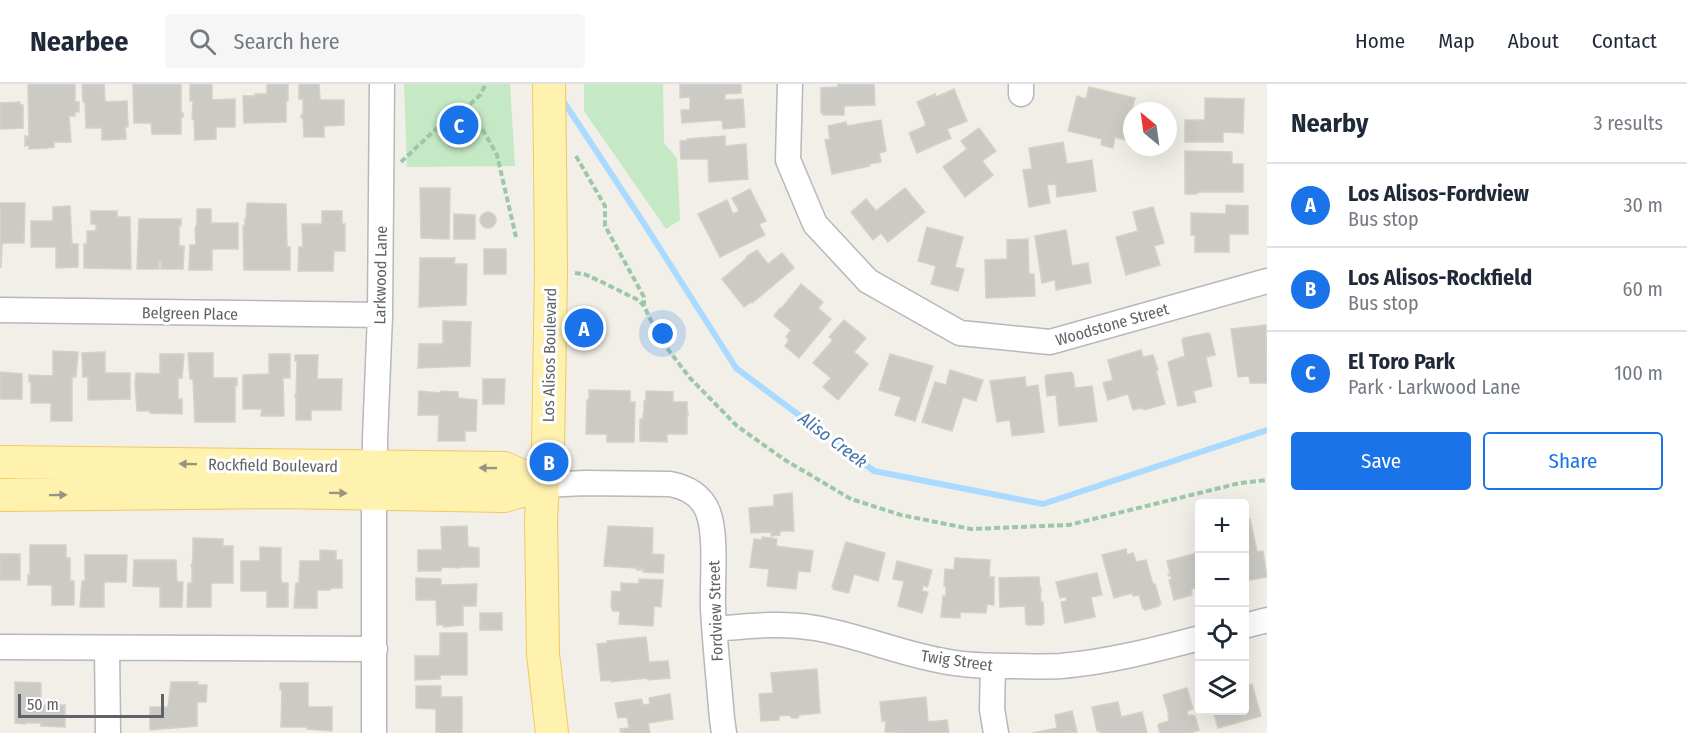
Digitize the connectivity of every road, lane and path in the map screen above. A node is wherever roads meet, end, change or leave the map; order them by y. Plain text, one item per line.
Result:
1 (382, 84) edge
2 (486, 84) edge
3 (549, 84) edge
4 (790, 84) edge
5 (466, 108) junction
6 (562, 156) junction
7 (381, 163) junction
8 (516, 237) dead end
9 (579, 273) dead end
10 (1267, 281) edge
11 (644, 306) junction
12 (0, 310) edge
13 (380, 315) junction
14 (0, 462) edge
15 (375, 480) junction
16 (1267, 480) edge
17 (543, 485) junction
18 (694, 493) joint
19 (0, 495) edge
20 (1267, 620) edge
21 (1249, 625) edge
22 (715, 629) junction
23 (1195, 639) edge
24 (0, 647) edge
25 (107, 648) junction
26 (375, 649) junction
27 (993, 666) junction
28 (108, 733) edge
29 (374, 733) edge
30 (552, 733) edge
31 (724, 733) edge
32 (996, 733) edge

1 - 7 street, Larkwood Lane
2 - 5 path
3 - 6 main road, Los Alisos Boulevard, bridge
4 - 10 street, Woodstone Street
5 - 7 path
5 - 8 path
6 - 11 path
6 - 17 main road, Los Alisos Boulevard
7 - 13 street, Larkwood Lane
9 - 11 path
11 - 16 path
12 - 13 street, Belgreen Place
13 - 15 street, Larkwood Lane
15 -> 14 main road, Rockfield Boulevard
15 - 17 main road, Rockfield Boulevard
19 -> 15 main road, Rockfield Boulevard
15 - 26 street, Larkwood Lane
17 - 18 street, Rockfield Boulevard
17 - 30 main road, Los Alisos Boulevard
18 - 22 street, Fordview Street
20 - 21 street
22 - 27 street, Twig Street
22 - 31 street, Fordview Street
23 - 27 street, Twig Street
24 - 25 street
25 - 26 street
25 - 28 street
26 - 29 street, Larkwood Lane
27 - 32 street

